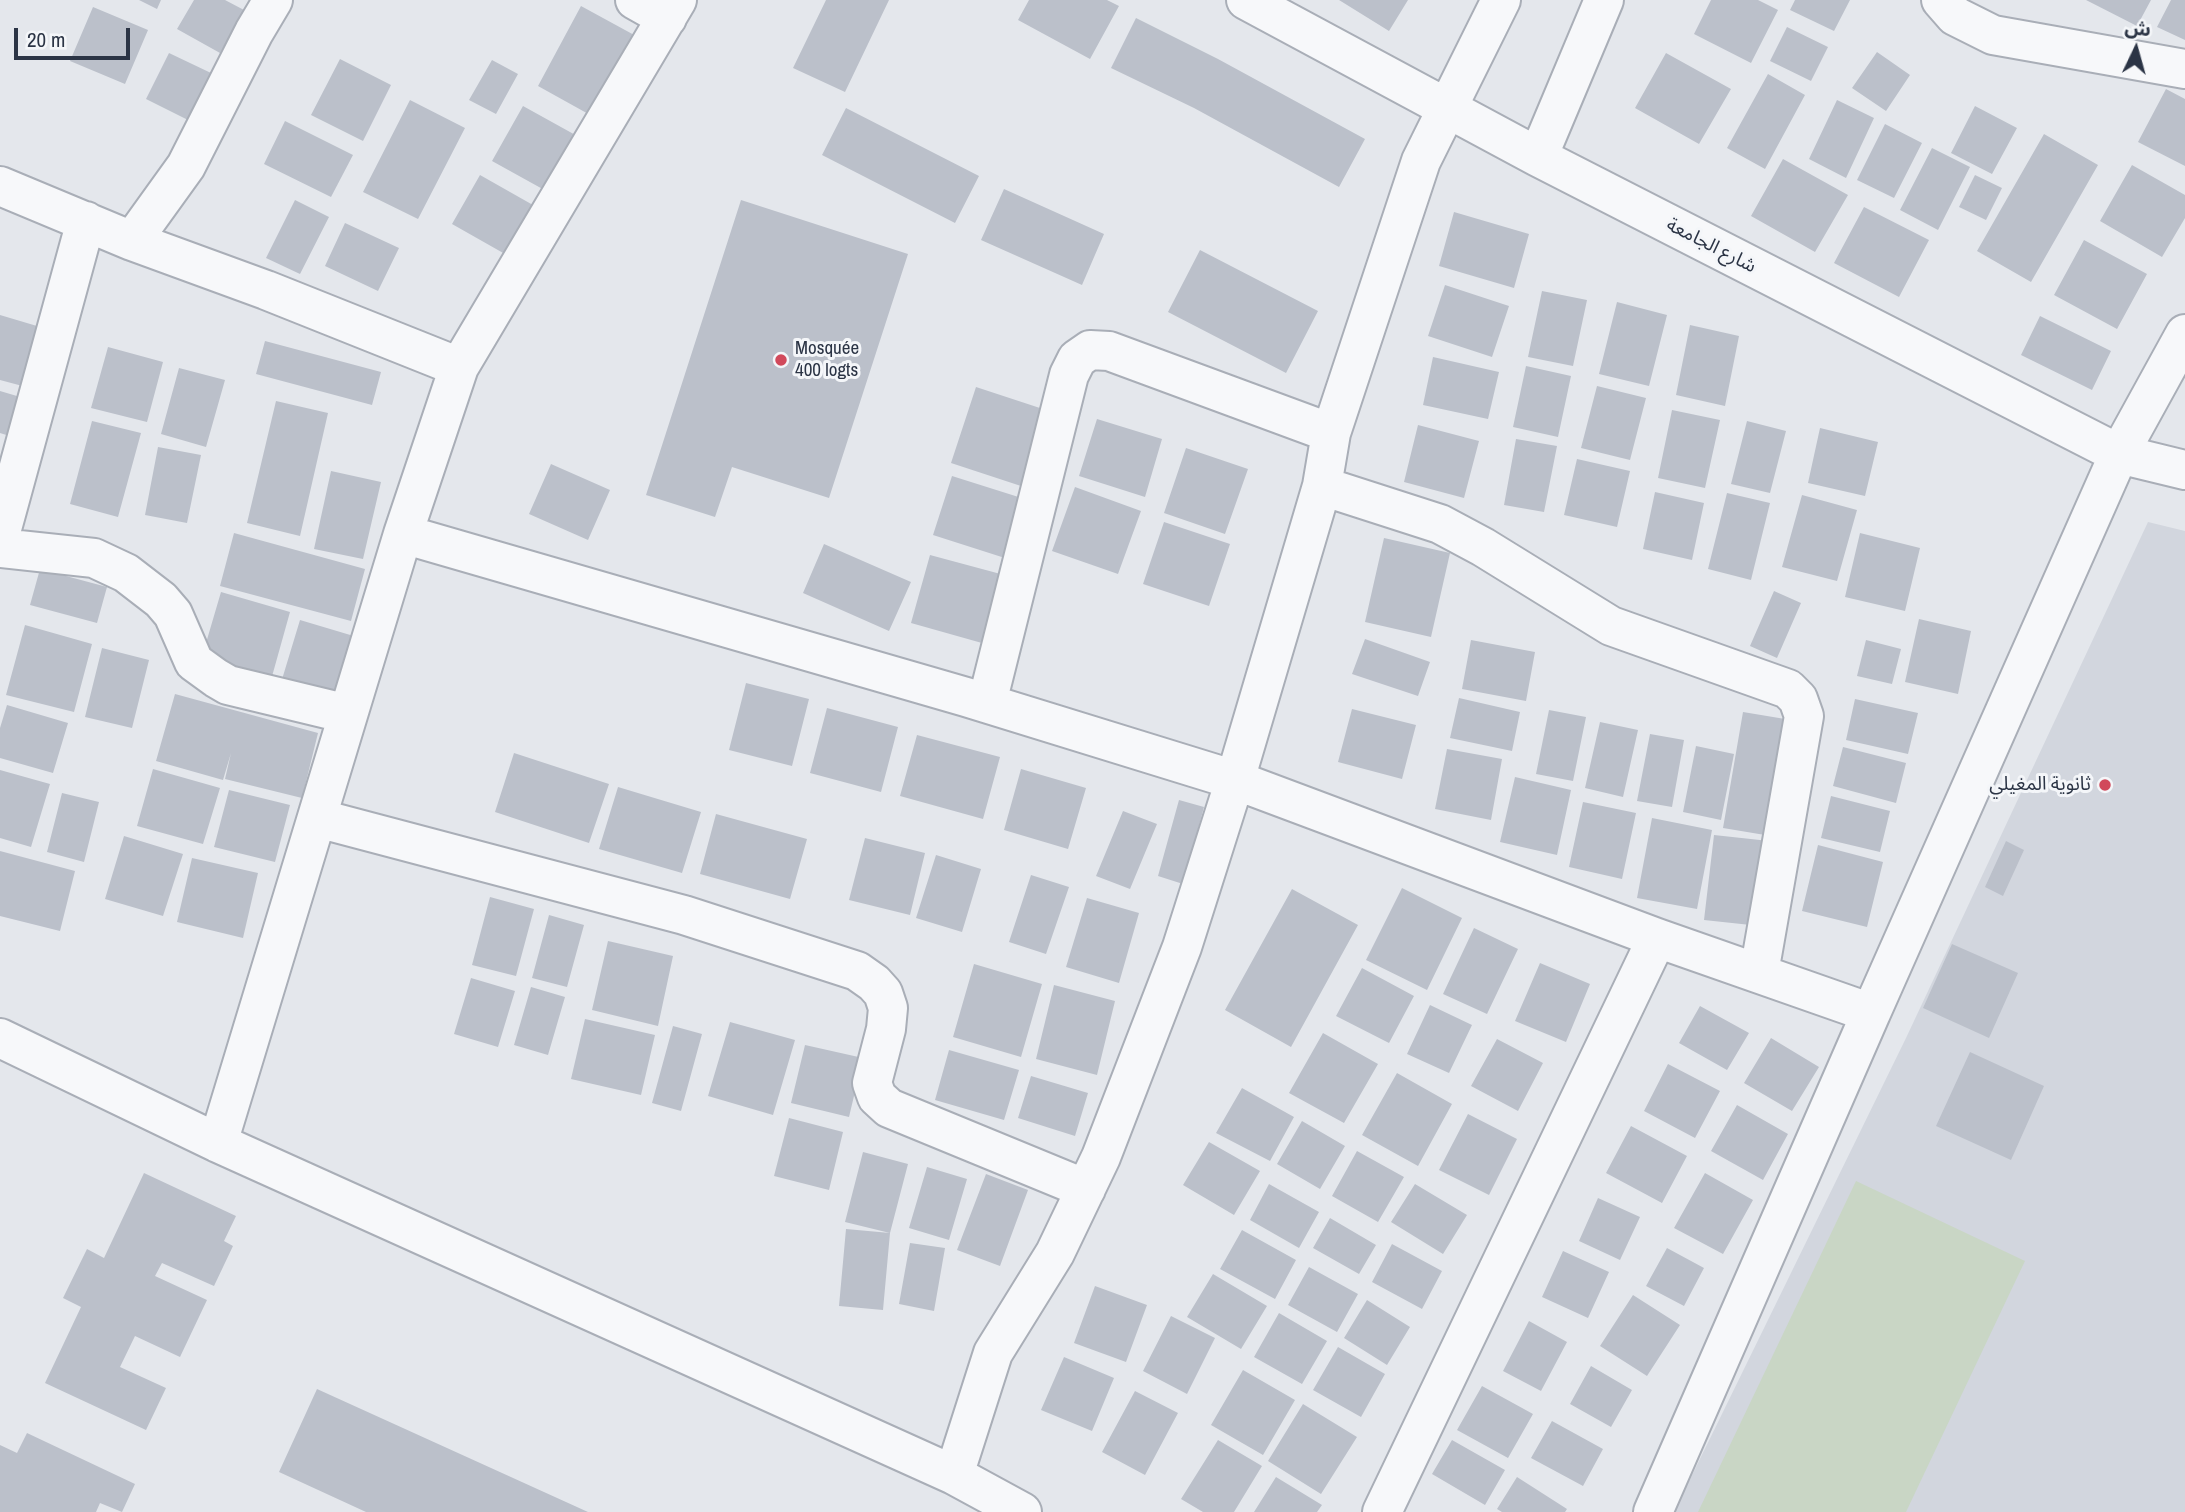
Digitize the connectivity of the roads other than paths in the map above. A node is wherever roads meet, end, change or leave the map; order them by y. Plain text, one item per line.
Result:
1 (273, 0) edge
2 (1246, 0) edge
3 (1501, 0) edge
4 (1604, 0) edge
5 (1941, 0) edge
6 (660, 6) edge
7 (2185, 69) edge
8 (1447, 107) junction
9 (1538, 157) junction
10 (0, 186) edge
11 (86, 221) junction
12 (132, 241) junction
13 (2185, 334) edge
14 (459, 367) junction
15 (1331, 433) junction
16 (2119, 454) junction
17 (2185, 470) edge
18 (1322, 486) junction
19 (403, 534) junction
20 (0, 536) edge
21 (0, 548) edge
22 (986, 703) junction
23 (348, 714) junction
24 (1235, 780) junction
25 (317, 817) junction
26 (1657, 938) junction
27 (1759, 973) junction
28 (1871, 1013) junction
29 (4, 1050) edge
30 (218, 1143) junction
31 (1086, 1189) junction
32 (954, 1475) junction
33 (1021, 1512) edge
34 (1382, 1512) edge
35 (1653, 1512) edge

1 - 12 street
2 - 8 street, شارع الجامعة
3 - 8 street
4 - 9 street
5 - 7 street
6 - 14 street
8 - 9 street, شارع الجامعة
8 - 15 street
9 - 16 street, شارع الجامعة
10 - 11 street
11 - 12 street
11 - 20 street
12 - 14 street
13 - 16 street
14 - 19 street
15 - 18 street
15 - 22 street
16 - 17 street, شارع الجامعة
16 - 28 street
18 - 24 street
18 - 27 street
19 - 22 street
19 - 23 street
21 - 23 street
22 - 24 street
23 - 25 street
24 - 26 street
24 - 31 street
25 - 30 street
25 - 31 street
26 - 27 street
26 - 34 street
27 - 28 street
28 - 35 street
29 - 30 street
30 - 32 street
31 - 32 street
32 - 33 street

